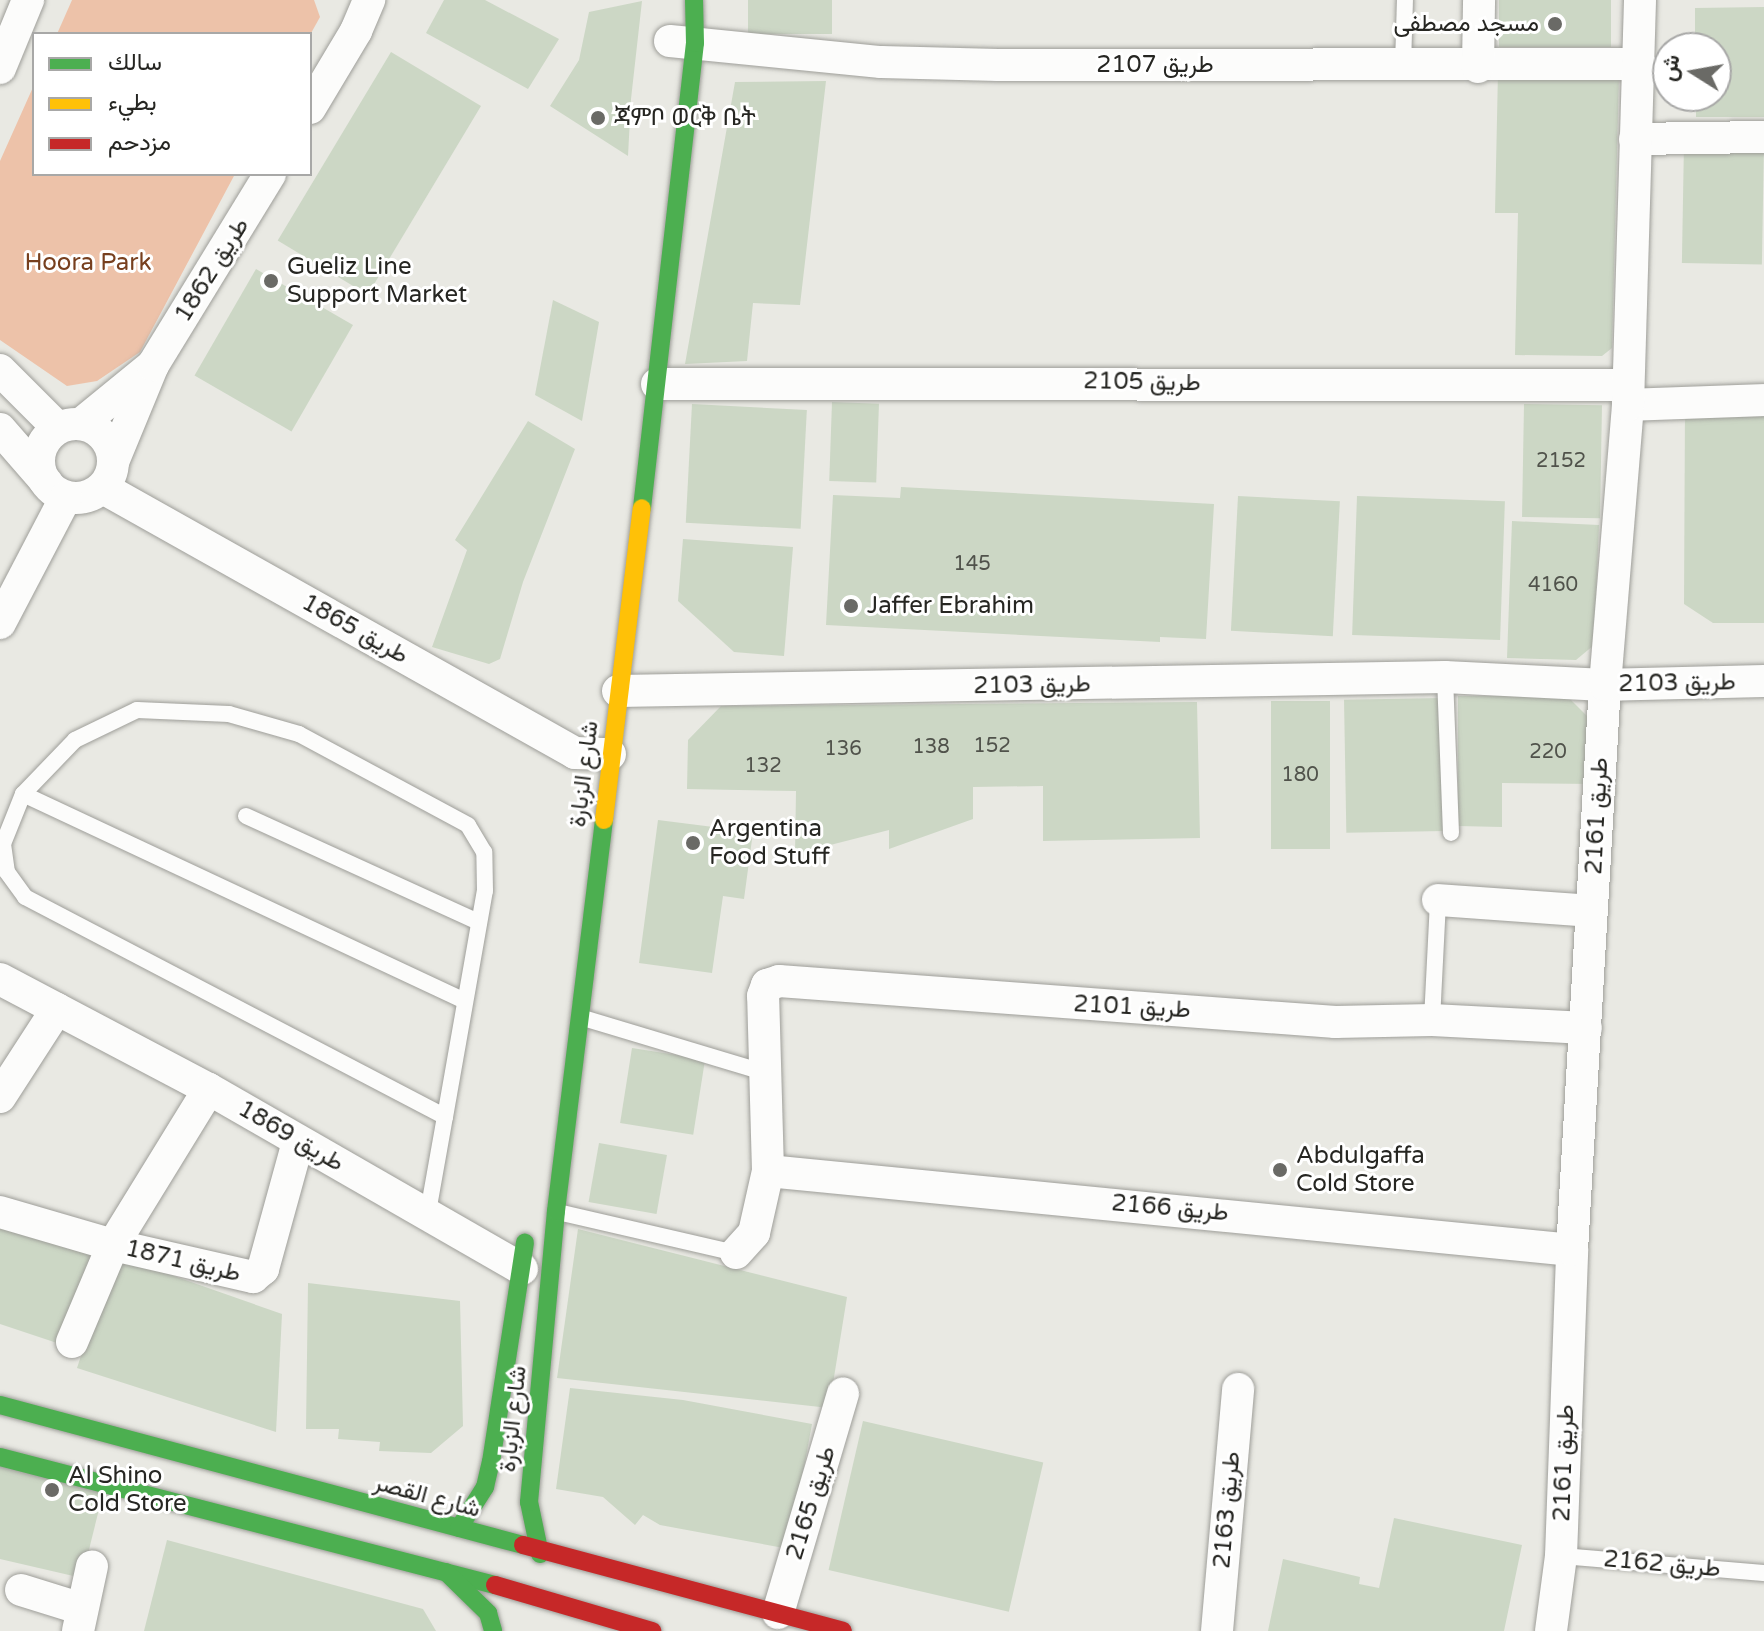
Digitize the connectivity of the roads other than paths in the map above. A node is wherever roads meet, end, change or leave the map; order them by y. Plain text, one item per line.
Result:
1 (28, 0) edge
2 (369, 0) edge
3 (686, 0) edge
4 (694, 0) edge
5 (1405, 0) edge
6 (1479, 0) edge
7 (1640, 0) edge
8 (678, 47) junction
9 (1640, 64) junction
10 (1403, 66) junction
11 (1478, 67) junction
12 (0, 68) edge
13 (312, 105) edge
14 (1764, 137) edge
15 (1635, 139) junction
16 (269, 176) edge
17 (153, 365) junction
18 (0, 370) edge
19 (644, 384) junction
20 (1628, 395) junction
21 (1764, 400) edge
22 (70, 426) junction
23 (0, 429) edge
24 (108, 475) junction
25 (56, 490) junction
26 (0, 623) edge
27 (1445, 677) junction
28 (1764, 681) edge
29 (1605, 685) junction
30 (606, 690) junction
31 (592, 753) junction
32 (23, 794) junction
33 (246, 816) dead end
34 (1451, 833) dead end
35 (1438, 900) joint
36 (1591, 911) junction
37 (479, 922) junction
38 (0, 979) edge
39 (465, 1001) junction
40 (57, 1009) junction
41 (581, 1018) junction
42 (1432, 1020) junction
43 (1586, 1028) junction
44 (763, 1072) junction
45 (209, 1089) junction
46 (0, 1097) edge
47 (445, 1117) junction
48 (298, 1142) junction
49 (768, 1171) junction
50 (556, 1211) junction
51 (0, 1212) edge
52 (428, 1212) junction
53 (528, 1222) dead end
54 (113, 1245) junction
55 (1572, 1250) junction
56 (736, 1253) joint
57 (522, 1269) junction
58 (72, 1342) dead end
59 (1238, 1389) dead end
60 (843, 1393) dead end
61 (0, 1405) edge
62 (0, 1457) edge
63 (459, 1528) junction
64 (540, 1554) junction
65 (1561, 1556) junction
66 (92, 1566) dead end
67 (445, 1570) junction
68 (1764, 1573) edge
69 (21, 1590) dead end
70 (778, 1613) junction
71 (80, 1620) edge
72 (493, 1631) edge
73 (652, 1631) edge
74 (843, 1631) edge
75 (1217, 1631) edge
76 (1551, 1631) edge

1 - 12 street
2 - 13 street
3 - 8 street, شارع الزبارة
4 - 8 street, شارع الزبارة
5 - 10 lane
6 - 11 street
7 - 9 street, طريق 2161
8 - 10 street, طريق 2107
8 - 19 street, شارع الزبارة
9 - 11 street, طريق 2107
9 - 15 street, طريق 2161
10 - 11 street, طريق 2107
14 - 15 street
15 - 20 street, طريق 2161
16 - 17 street, طريق 1862
17 - 22 street, طريق 1862
17 - 24 street, طريق 1862
18 - 22 street
19 - 20 street, طريق 2105
19 - 30 street, شارع الزبارة
20 - 21 street, طريق 2105
20 - 29 street, طريق 2161
22 - 24 street
22 - 25 street
23 - 25 street
24 - 25 street
24 - 31 street, طريق 1865
25 - 26 street
27 - 29 street, طريق 2103
27 - 30 street, طريق 2103
27 - 34 lane
28 - 29 street, طريق 2103
29 - 36 street, طريق 2161
30 - 31 street, شارع الزبارة
31 - 41 street, شارع الزبارة
32 - 37 lane
32 - 39 lane
32 - 47 lane
33 - 37 lane
35 - 36 street
35 - 42 lane
36 - 43 street, طريق 2161
37 - 39 lane
38 - 40 street, طريق 1869
39 - 47 lane
40 - 45 street, طريق 1869
40 - 46 street
41 - 44 lane
41 - 50 street, شارع الزبارة
42 - 43 street, طريق 2101
42 - 44 street, طريق 2101
43 - 55 street, طريق 2161
44 - 49 street, طريق 2101
45 - 48 street, طريق 1869
45 - 54 street, طريق 1871
47 - 52 lane
48 - 52 street, طريق 1869
48 - 54 street, طريق 1871
49 - 55 street, طريق 2166
49 - 56 street, طريق 2101
50 - 56 lane, طريق 2101
50 - 64 street, شارع الزبارة
51 - 54 street, طريق 1871
52 - 57 street, طريق 1869
53 - 57 street, شارع الزبارة
54 - 58 street, طريق 1871
55 - 65 street, طريق 2161
57 - 63 street, شارع الزبارة
59 - 75 street, طريق 2163
60 - 70 street, طريق 2165
61 - 63 street, شارع القصر
62 - 67 street
63 - 64 street, شارع القصر
64 - 70 street, شارع القصر
65 - 68 lane, طريق 2162
65 - 76 street, طريق 2161
66 - 71 street
67 - 72 street
67 - 73 street
69 - 71 street
70 - 74 street, شارع القصر

